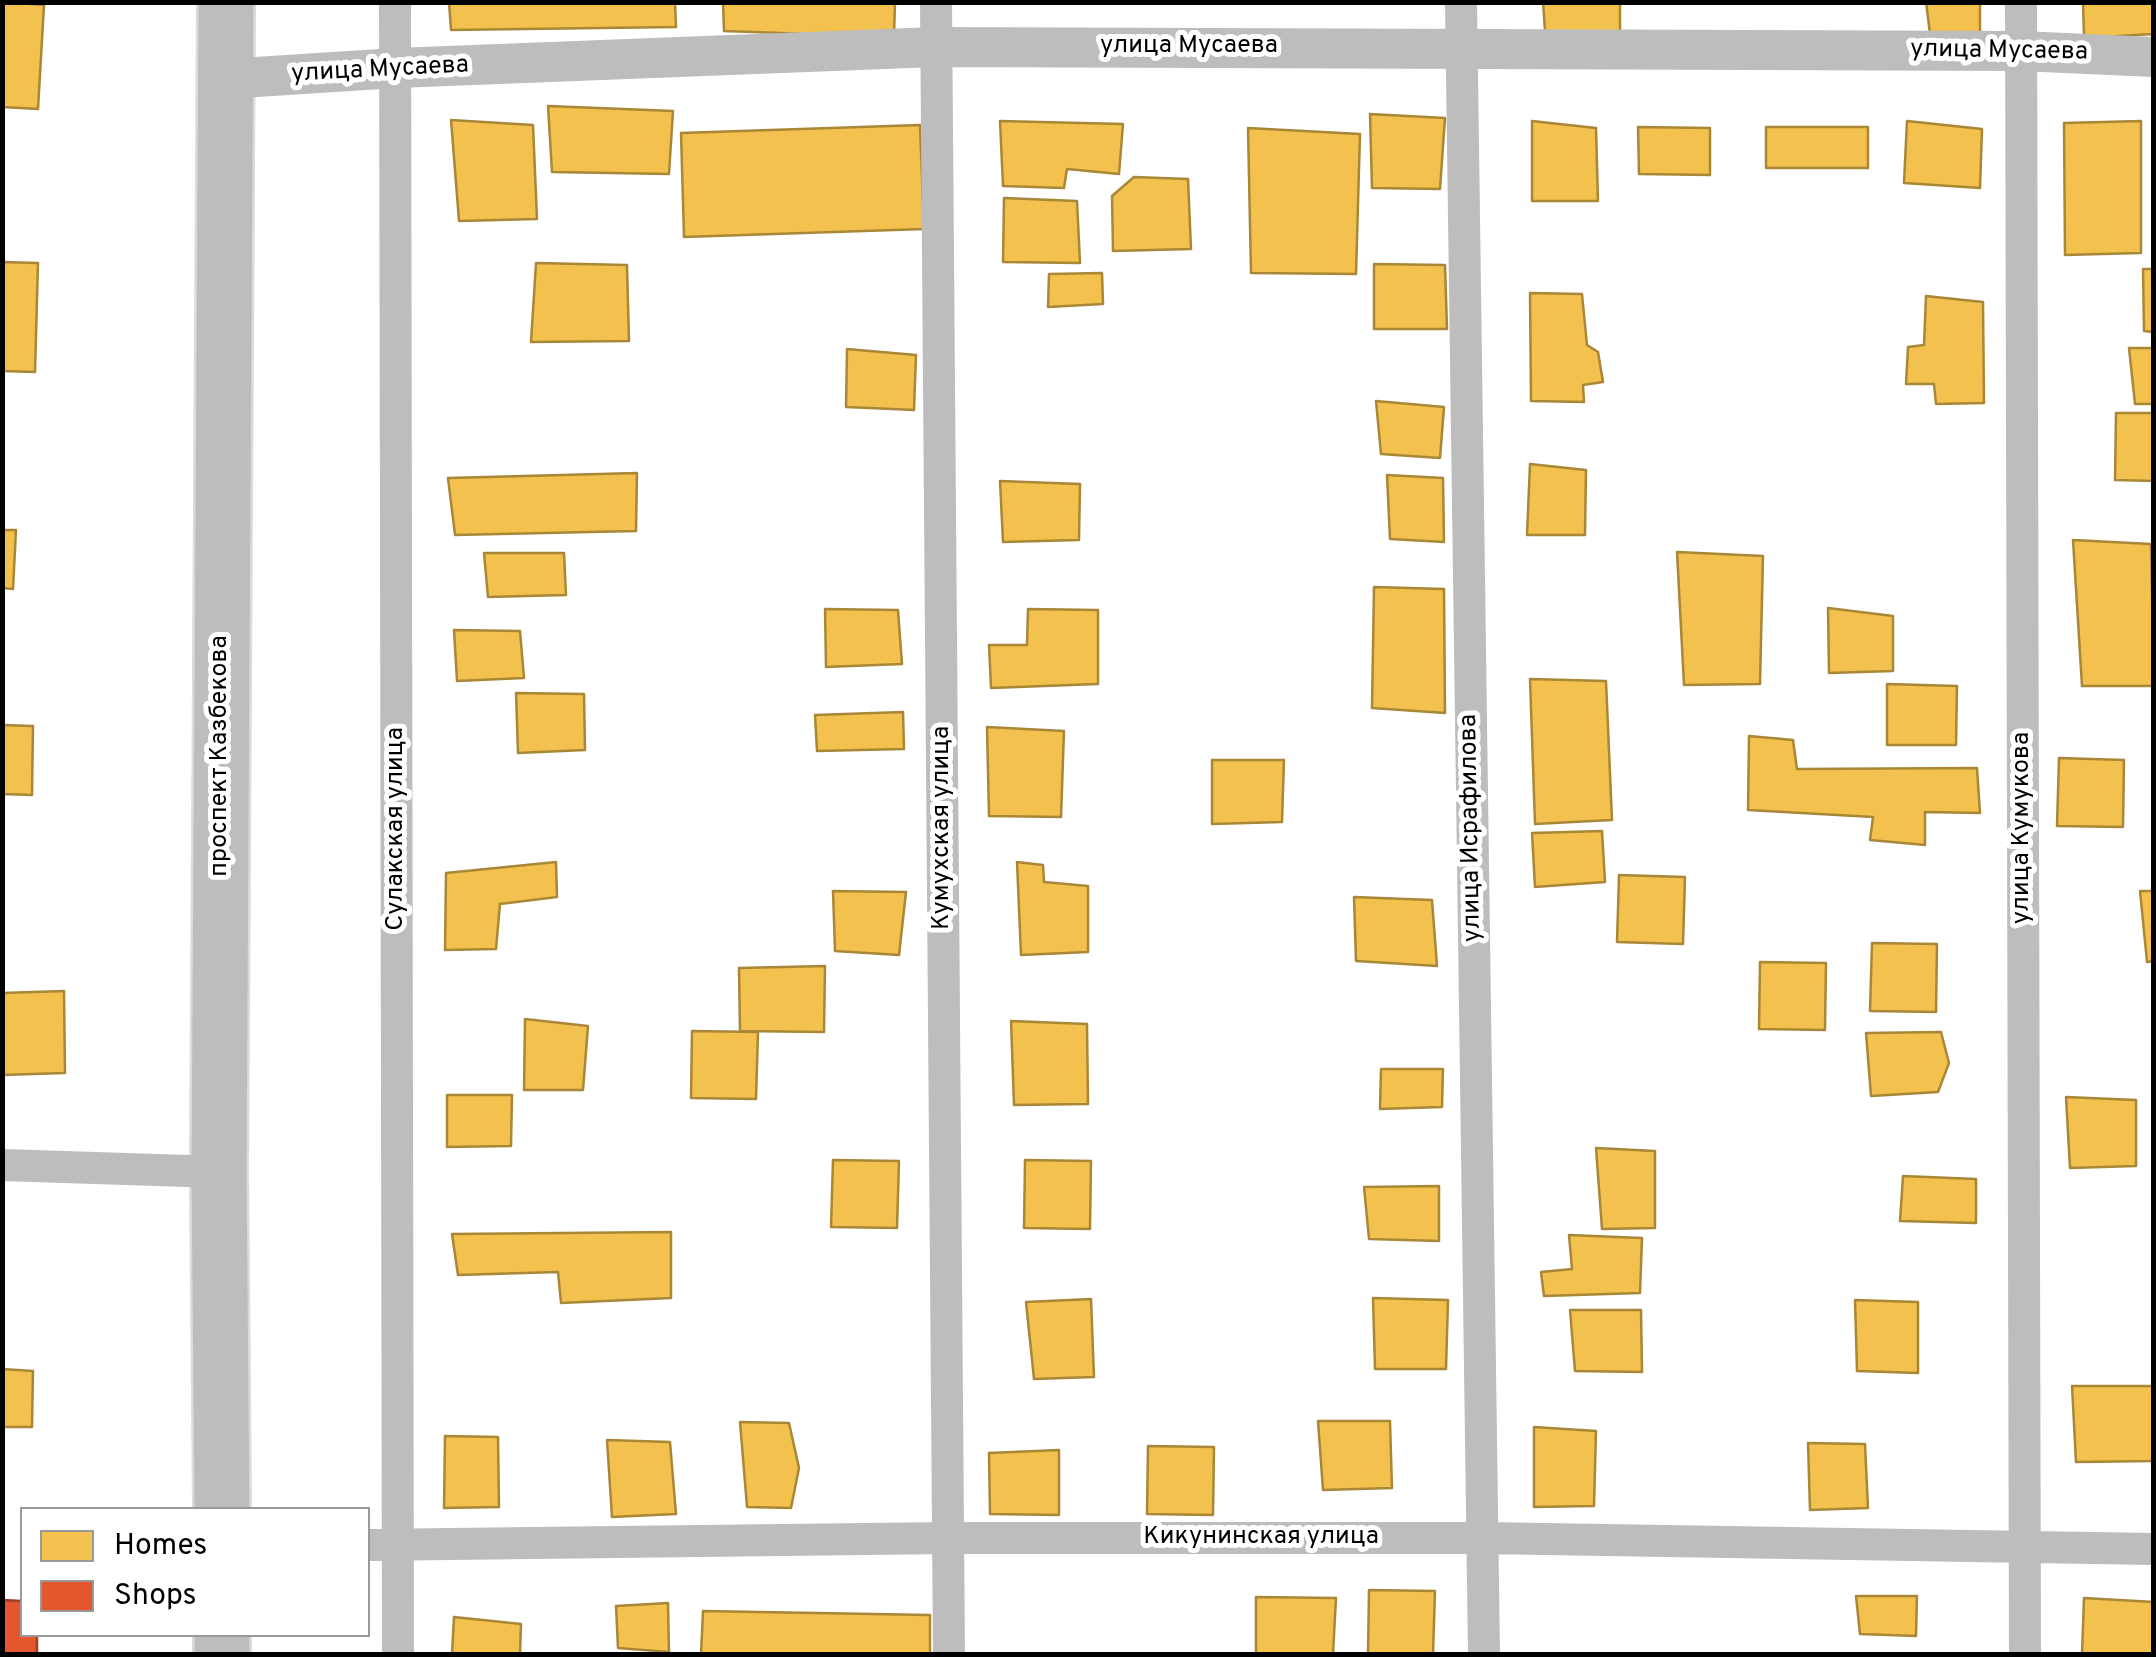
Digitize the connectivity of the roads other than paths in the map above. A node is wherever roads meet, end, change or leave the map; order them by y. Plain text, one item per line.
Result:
1 (226, 2) edge
2 (255, 2) edge
3 (396, 2) edge
4 (936, 2) edge
5 (1461, 2) edge
6 (2021, 2) edge
7 (936, 47) junction
8 (1460, 47) junction
9 (2021, 50) junction
10 (2154, 56) edge
11 (396, 68) junction
12 (240, 79) junction
13 (2, 1165) edge
14 (219, 1172) junction
15 (222, 1507) edge
16 (253, 1507) edge
17 (949, 1538) junction
18 (1483, 1538) junction
19 (383, 1545) edge
20 (2025, 1547) junction
21 (2154, 1548) edge
22 (398, 1654) edge
23 (950, 1654) edge
24 (1484, 1654) edge
25 (2024, 1654) edge

1 - 12 highway, проспект Казбекова
2 - 12 highway, проспект Казбекова
3 - 11 street, Сулакская улица
4 - 7 street, Кумухская улица
5 - 8 street, улица Исрафилова
6 - 9 street, улица Кумукова
7 - 8 street, улица Мусаева
7 - 11 street, улица Мусаева
7 - 17 street, Кумухская улица
8 - 9 street, улица Мусаева
8 - 18 street, улица Исрафилова
9 - 10 street, улица Мусаева
9 - 20 street, улица Кумукова
11 - 12 street, улица Мусаева
11 - 19 street, Сулакская улица
12 - 14 highway, проспект Казбекова
12 - 16 highway, проспект Казбекова
13 - 14 street
14 - 15 highway, проспект Казбекова
17 - 18 street, Кикунинская улица
17 - 19 street, Кикунинская улица
17 - 23 street, Кумухская улица
18 - 20 street, Кикунинская улица
18 - 24 street, улица Исрафилова
19 - 22 street, Сулакская улица
20 - 21 street, Кикунинская улица
20 - 25 street, улица Кумукова

